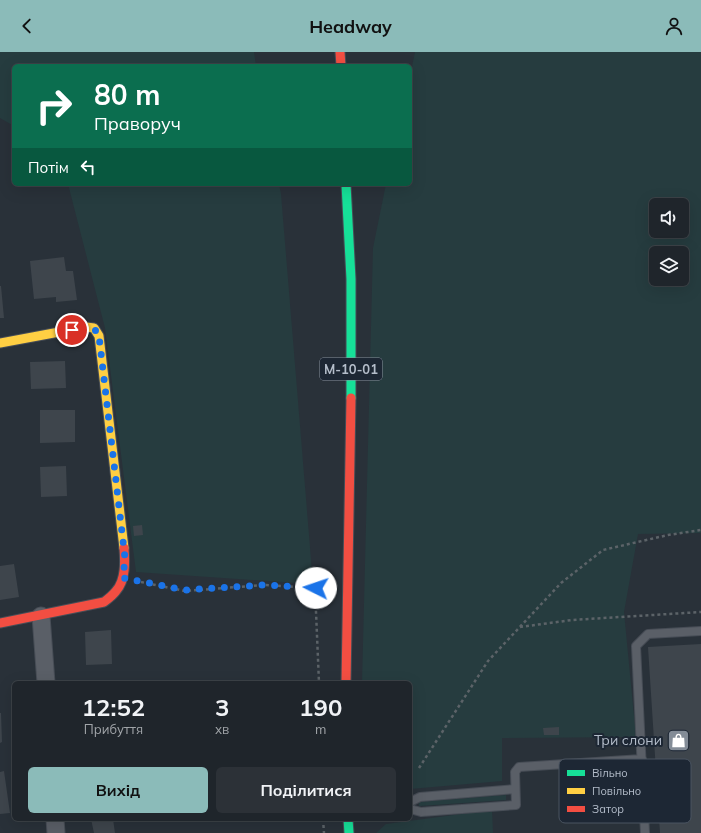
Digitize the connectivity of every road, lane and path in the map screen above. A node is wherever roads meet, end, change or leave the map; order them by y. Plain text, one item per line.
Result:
1 (340, 52) edge
2 (341, 64) edge
3 (346, 186) edge
4 (0, 343) edge
5 (701, 530) edge
6 (123, 578) junction
7 (701, 612) edge
8 (41, 616) junction
9 (0, 623) edge
10 (519, 627) junction
11 (701, 631) edge
12 (46, 681) edge
13 (319, 681) edge
14 (346, 681) edge
15 (642, 759) edge
16 (559, 764) edge
17 (419, 768) dead end
18 (515, 789) junction
19 (412, 801) edge
20 (412, 810) edge
21 (55, 821) edge
22 (323, 821) edge
23 (348, 821) edge
24 (645, 823) edge
25 (56, 833) edge
26 (324, 833) edge
27 (348, 833) edge
28 (645, 833) edge

1 - 2 main road
3 - 14 main road, М-10-01
4 - 6 main road
5 - 10 path
6 - 8 main road
6 - 13 path
7 - 10 path
8 - 9 main road
8 - 12 street
10 - 17 path
11 - 15 lane
16 - 18 lane
18 - 19 lane
18 - 20 lane
21 - 25 street
22 - 26 path
23 - 27 main road
24 - 28 lane

